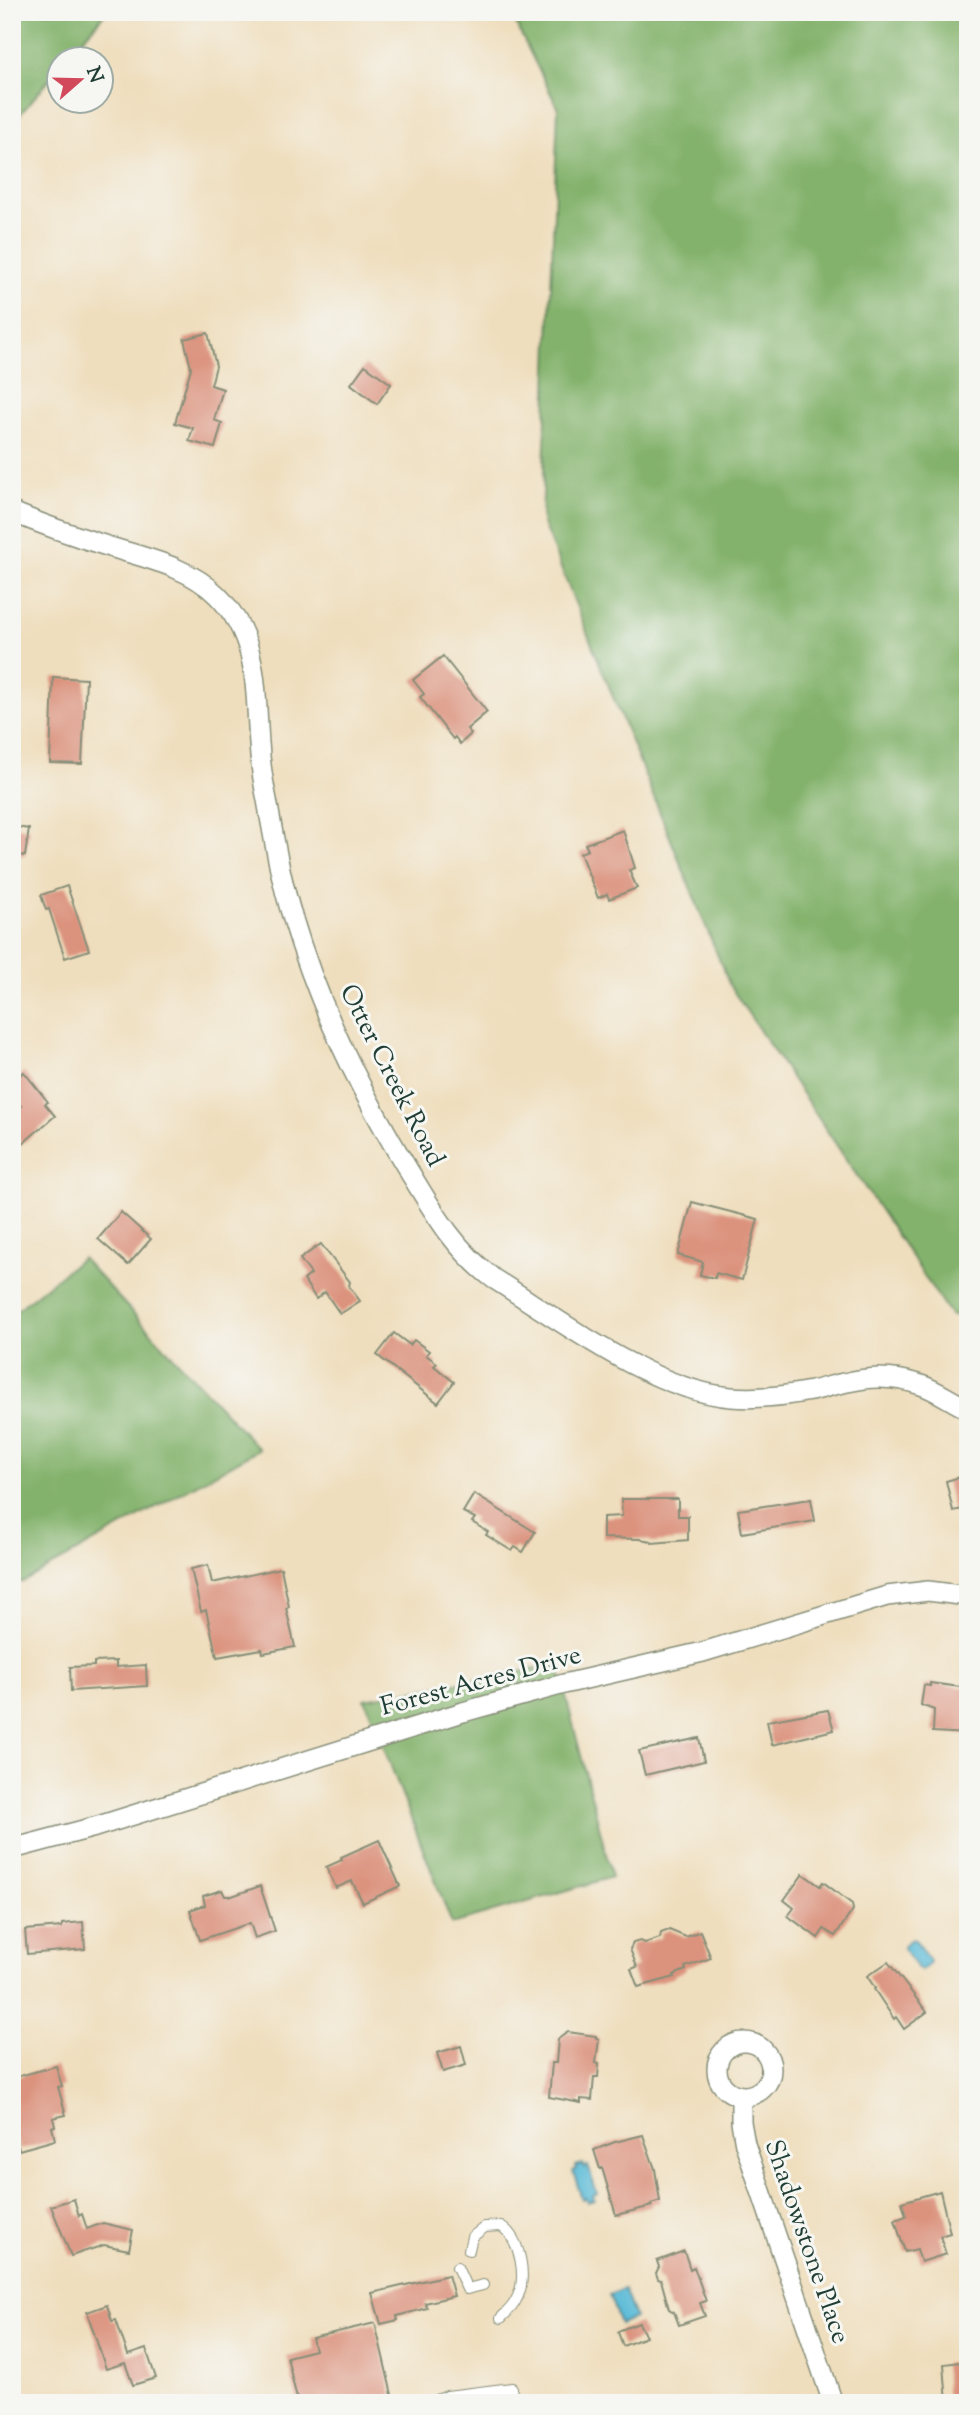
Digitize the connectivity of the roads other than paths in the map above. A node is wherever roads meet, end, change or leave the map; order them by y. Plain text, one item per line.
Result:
1 (12, 512) edge
2 (968, 1409) edge
3 (968, 1596) edge
4 (12, 1849) edge
5 (741, 2096) dead end
6 (469, 2250) dead end
7 (457, 2267) dead end
8 (483, 2285) dead end
9 (501, 2318) dead end
10 (430, 2403) edge
11 (506, 2403) edge
12 (833, 2403) edge

1 - 2 street, Otter Creek Road
3 - 4 street, Forest Acres Drive
5 - 12 street, Shadowstone Place
6 - 9 lane
7 - 8 lane
10 - 11 lane

